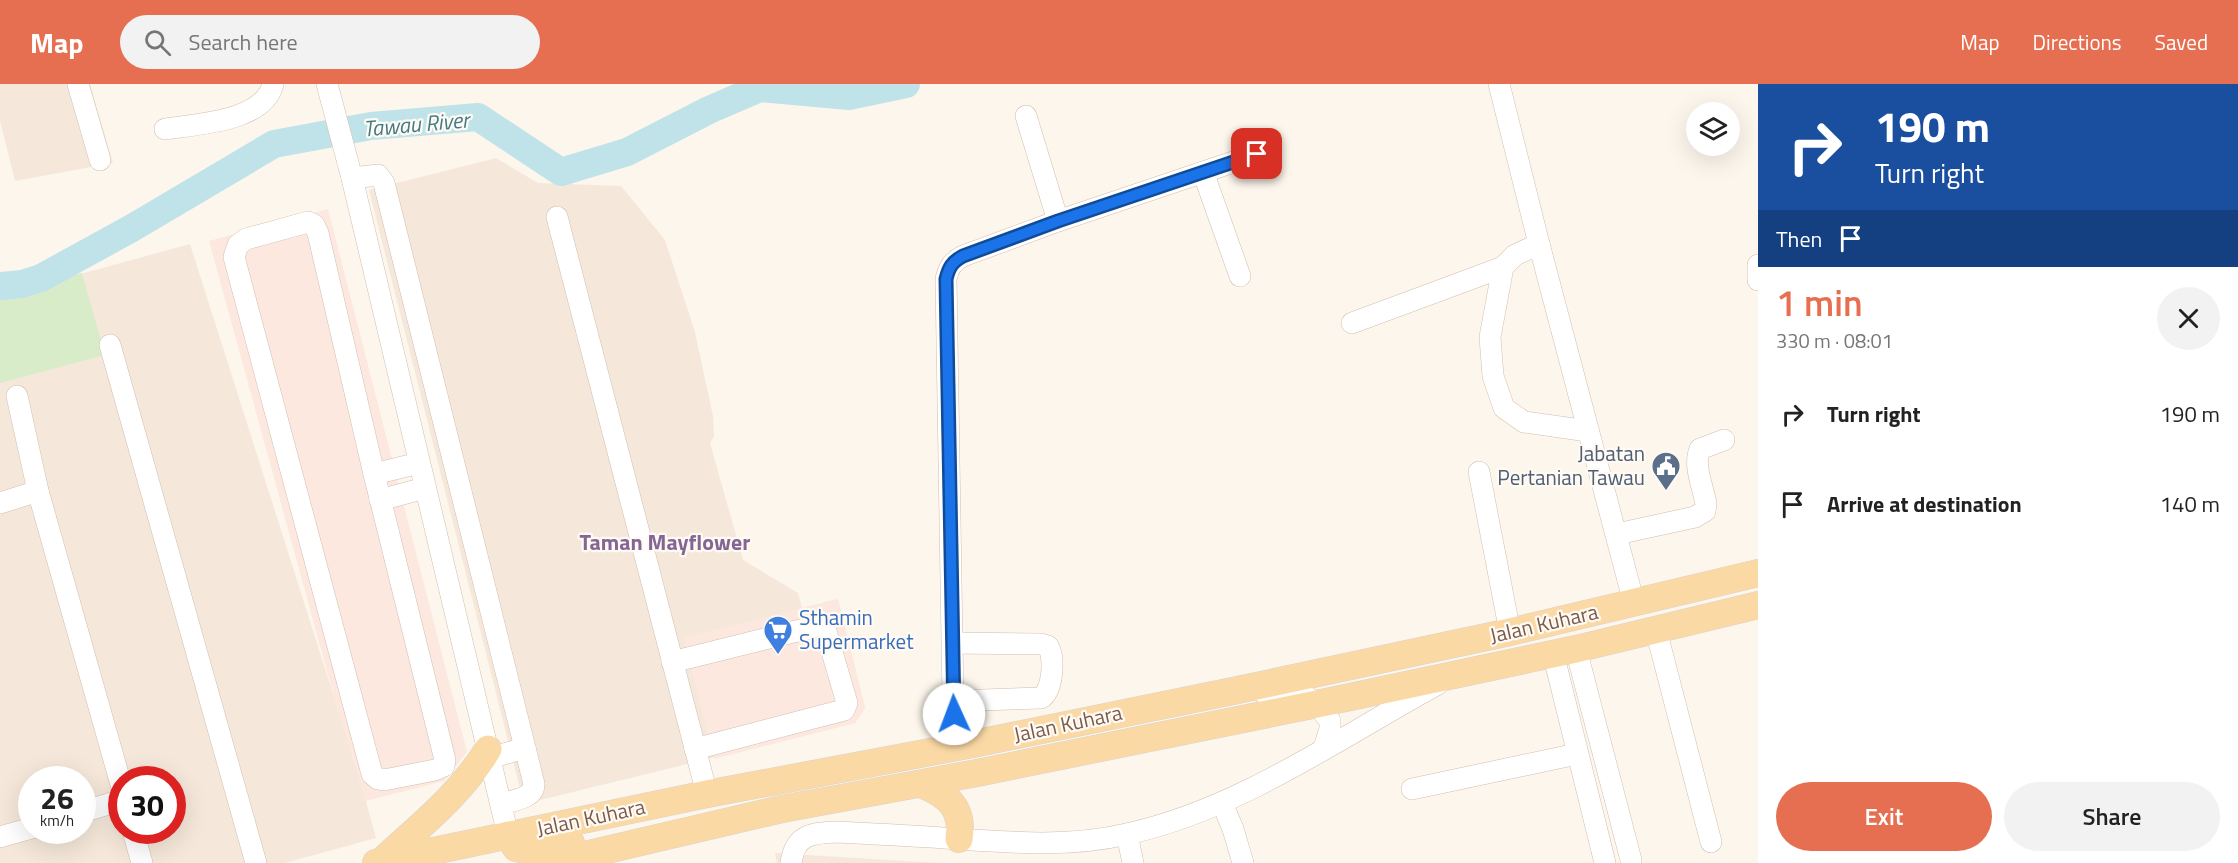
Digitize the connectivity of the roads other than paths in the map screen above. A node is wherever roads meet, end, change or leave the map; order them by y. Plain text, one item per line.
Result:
1 (78, 84) edge
2 (273, 84) edge
3 (1499, 84) edge
4 (329, 92) edge
5 (1026, 116) dead end
6 (165, 129) dead end
7 (1257, 154) dead end
8 (100, 160) dead end
9 (1203, 172) junction
10 (352, 178) junction
11 (557, 217) dead end
12 (1058, 221) junction
13 (1539, 244) junction
14 (1758, 265) edge
15 (1503, 267) junction
16 (1240, 276) dead end
17 (1758, 280) edge
18 (1352, 323) dead end
19 (110, 345) dead end
20 (428, 355) junction
21 (395, 364) junction
22 (16, 396) dead end
23 (1588, 431) junction
24 (1724, 440) dead end
25 (419, 463) junction
26 (1479, 471) dead end
27 (374, 474) junction
28 (425, 488) junction
29 (38, 491) junction
30 (380, 500) junction
31 (0, 503) edge
32 (1617, 534) junction
33 (1758, 573) edge
34 (1634, 603) junction
35 (1758, 605) edge
36 (1656, 630) junction
37 (1510, 632) junction
38 (952, 644) junction
39 (1564, 651) junction
40 (672, 662) junction
41 (1455, 675) junction
42 (1233, 691) junction
43 (953, 701) junction
44 (1317, 704) junction
45 (973, 744) junction
46 (525, 748) junction
47 (695, 748) junction
48 (1324, 748) junction
49 (489, 754) junction
50 (1577, 754) junction
51 (116, 766) edge
52 (921, 784) junction
53 (1412, 789) dead end
54 (707, 794) junction
55 (1222, 803) junction
56 (501, 804) junction
57 (18, 832) edge
58 (1127, 834) junction
59 (508, 835) junction
60 (0, 837) edge
61 (959, 839) junction
62 (1711, 842) dead end
63 (137, 844) edge
64 (599, 851) junction
65 (1018, 853) edge
66 (1631, 860) dead end
67 (379, 862) edge
68 (142, 863) edge
69 (256, 863) edge
70 (551, 863) edge
71 (791, 863) edge
72 (1133, 863) edge
73 (1243, 863) edge
74 (1605, 863) edge

1 - 8 street
2 - 6 street
3 - 13 street
4 - 10 street
5 - 12 street
7 - 9 street
9 - 12 street
9 - 16 street
10 - 20 street
10 - 21 street
11 - 40 street
12 - 38 street
13 - 15 street
13 - 23 street
14 - 17 street
15 - 18 street
15 - 23 street
19 - 69 street
20 - 21 street
20 - 46 street
21 - 25 street
22 - 29 street
23 - 32 street
24 - 32 street
25 - 27 street
25 - 28 street
26 - 37 street
27 - 30 street
27 - 30 street
28 - 30 street
28 - 49 street
29 - 31 street
29 - 51 street
32 - 34 street
33 - 34 main road, Jalan Kuhara
34 - 37 main road, Jalan Kuhara
35 - 36 main road, Jalan Kuhara
36 - 39 main road, Jalan Kuhara
36 - 62 street
37 - 42 main road, Jalan Kuhara
38 - 43 street
38 - 43 street
39 - 41 main road, Jalan Kuhara
39 - 50 street
39 - 66 street
40 - 47 street
40 - 47 street
41 - 44 main road, Jalan Kuhara
41 - 48 street
42 - 44 street
42 - 45 main road, Jalan Kuhara
43 - 45 street
44 - 48 street
44 - 52 main road, Jalan Kuhara
45 - 54 main road, Jalan Kuhara
46 - 49 street
46 - 56 street
47 - 54 street
48 - 55 street
49 - 56 street
49 - 67 main road
50 - 53 street
50 - 74 street
52 - 61 main road
52 - 64 main road, Jalan Kuhara
54 - 59 main road, Jalan Kuhara
55 - 58 street
55 - 73 street
56 - 59 street
57 - 60 street
58 - 65 street
58 - 72 street
59 - 64 main road
59 - 67 main road, Jalan Kuhara
61 - 65 street
61 - 71 street
63 - 68 street
64 - 70 main road, Jalan Kuhara

